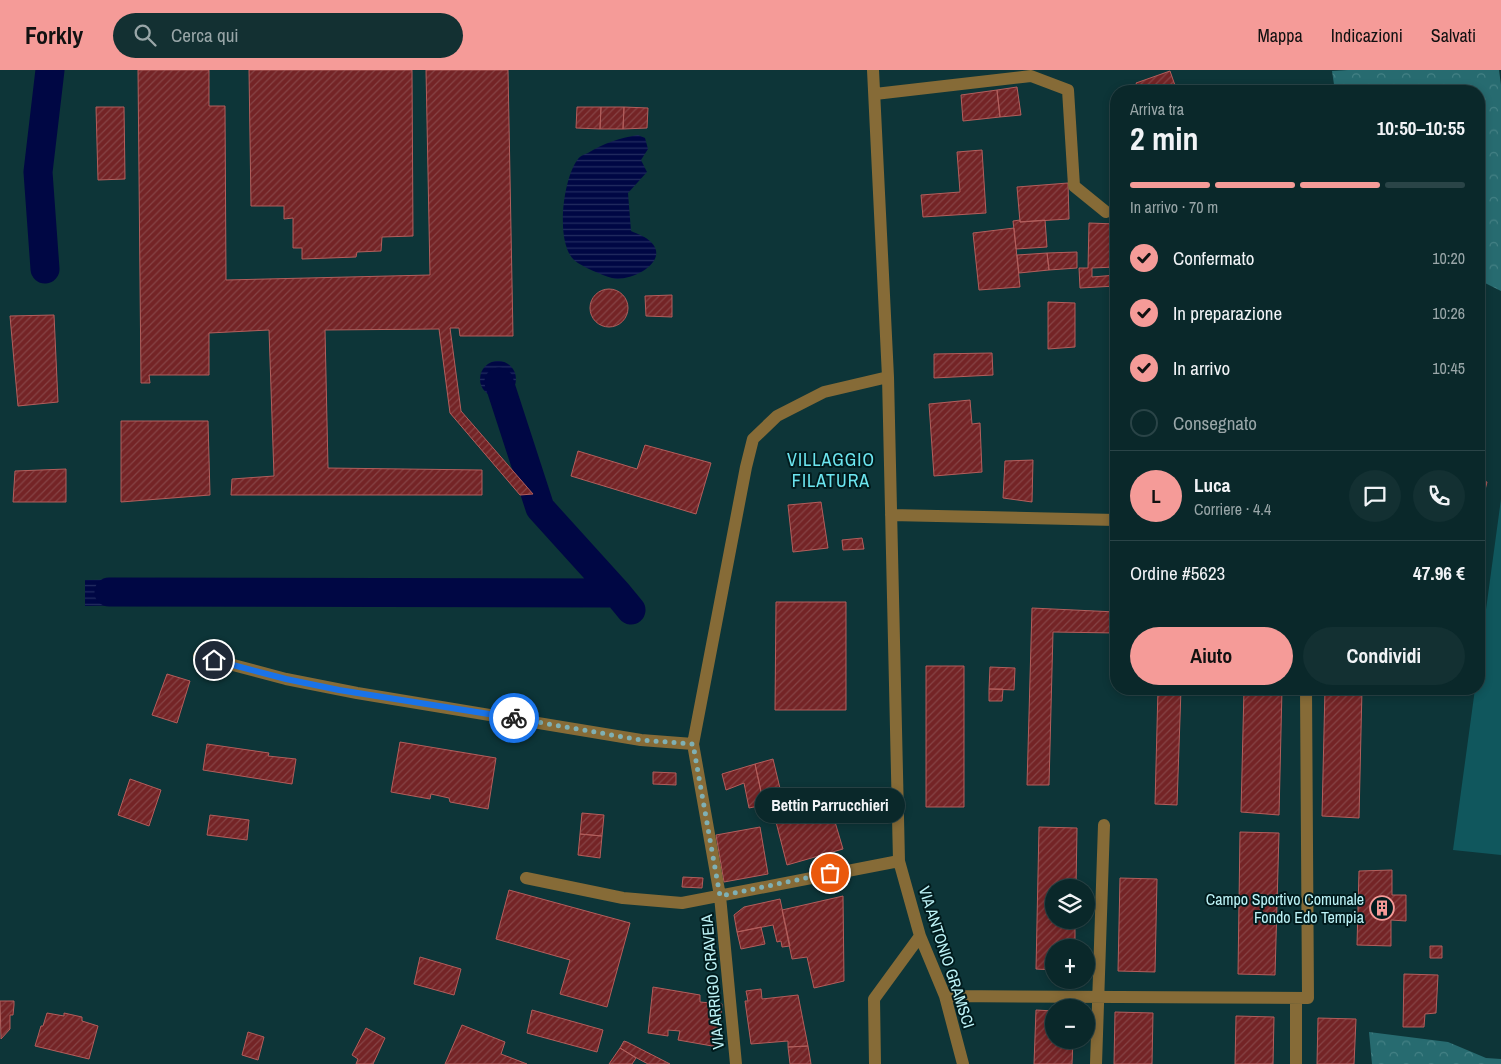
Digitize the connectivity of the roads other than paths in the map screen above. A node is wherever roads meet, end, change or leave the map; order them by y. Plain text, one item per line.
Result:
1 (873, 70) edge
2 (875, 94) junction
3 (1106, 212) dead end
4 (888, 377) junction
5 (892, 514) junction
6 (1110, 520) edge
7 (199, 656) dead end
8 (1306, 695) edge
9 (693, 744) junction
10 (1104, 825) dead end
11 (899, 861) junction
12 (526, 878) dead end
13 (720, 896) junction
14 (920, 936) junction
15 (945, 996) junction
16 (1100, 997) junction
17 (1296, 998) junction
18 (736, 1064) edge
19 (875, 1064) edge
20 (963, 1064) edge
21 (1096, 1064) edge
22 (1296, 1064) edge

1 - 2 street, VIA ANTONIO GRAMSCI
2 - 3 street
2 - 4 street, VIA ANTONIO GRAMSCI
4 - 5 street, VIA ANTONIO GRAMSCI
4 - 9 street
5 - 6 street
5 - 11 street, VIA ANTONIO GRAMSCI
7 - 9 street
8 - 17 street
9 - 13 street
10 - 16 street
11 - 13 street, VIA ARRIGO CRAVEIA
11 - 14 street, VIA ANTONIO GRAMSCI
12 - 13 street, VIA ARRIGO CRAVEIA
13 - 18 street, VIA ARRIGO CRAVEIA
14 - 15 street, VIA ANTONIO GRAMSCI
14 - 19 street
15 - 16 street
15 - 20 street, VIA ANTONIO GRAMSCI
16 - 17 street
16 - 21 street
17 - 22 street

